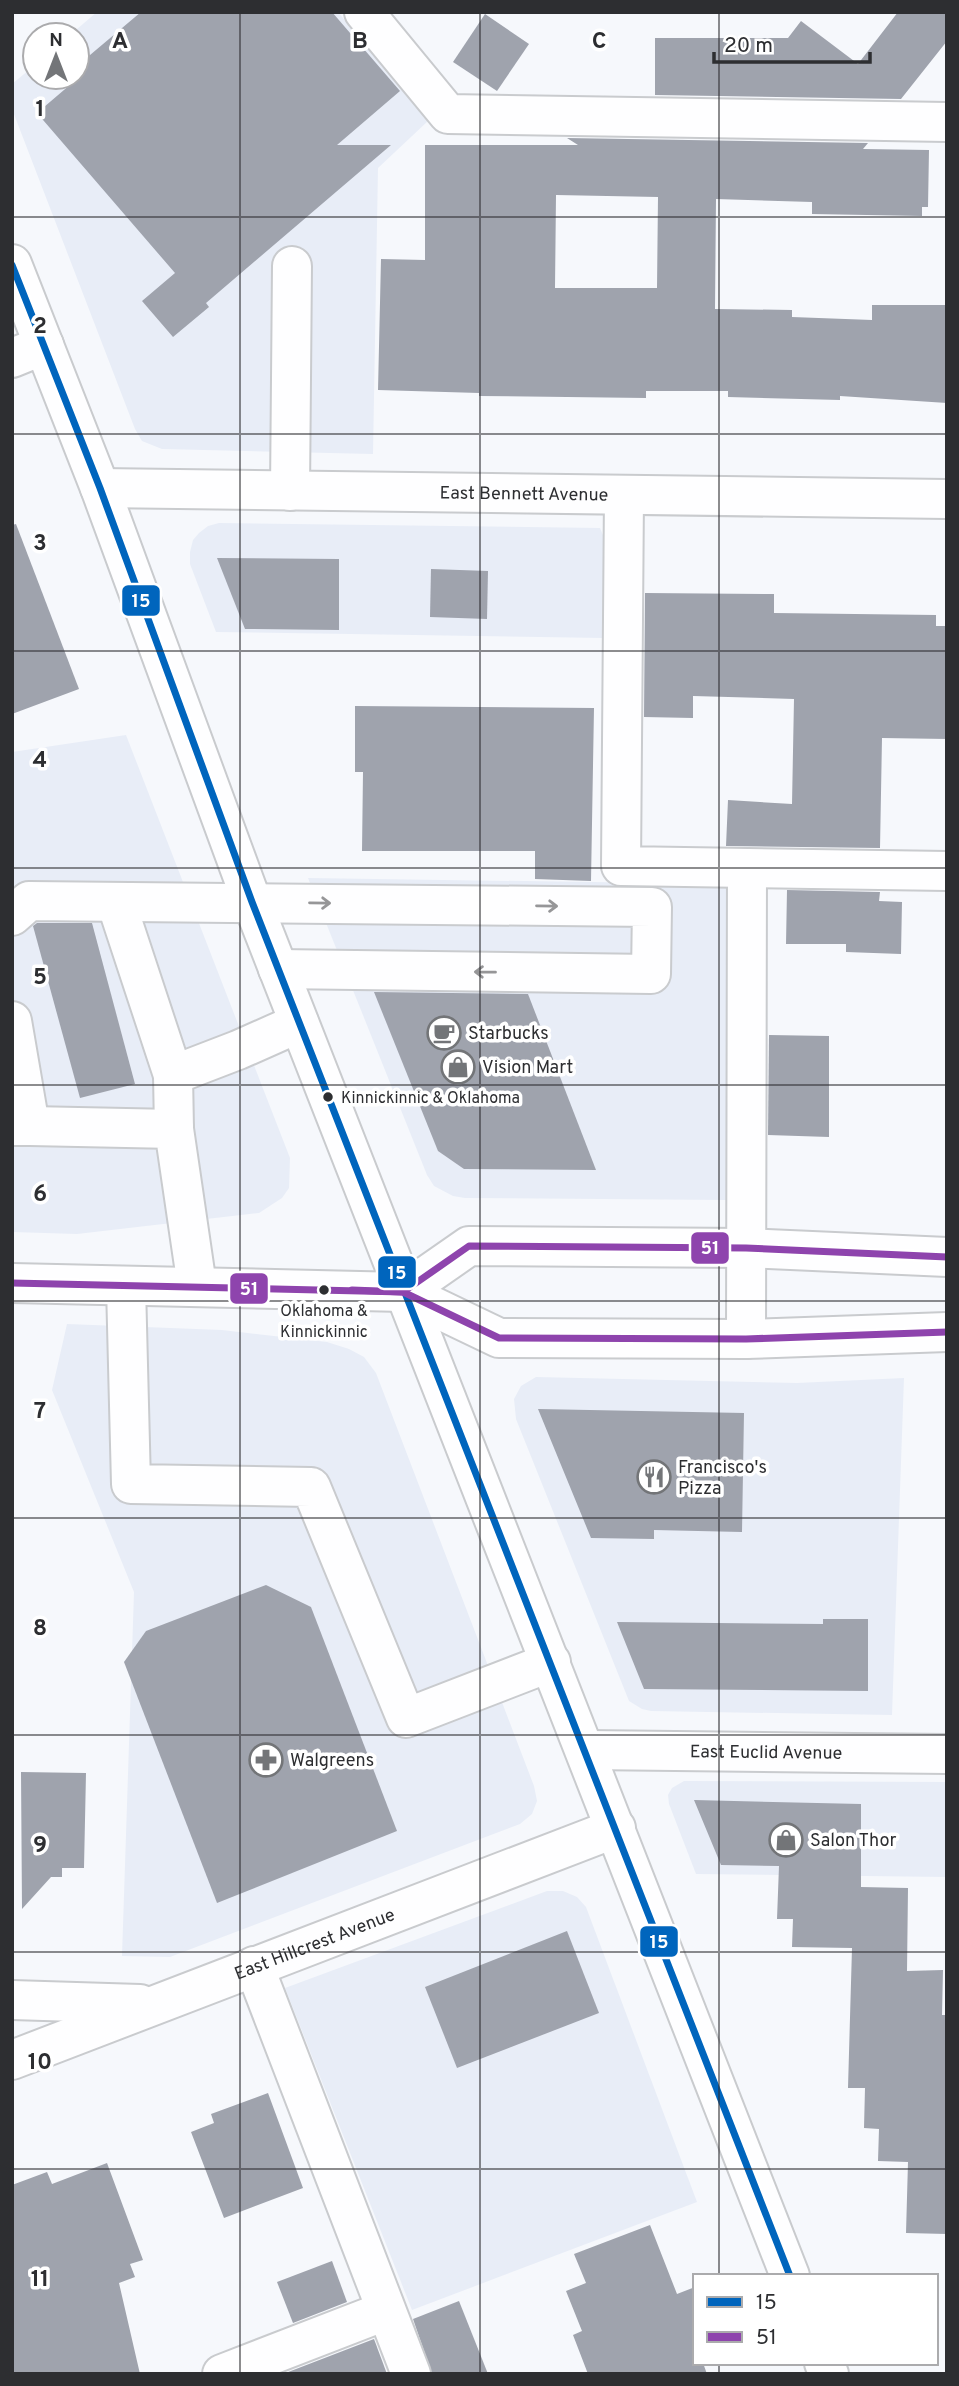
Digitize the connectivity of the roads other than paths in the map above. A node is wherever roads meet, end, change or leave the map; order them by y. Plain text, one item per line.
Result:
1 (363, 12) edge
2 (947, 122) edge
3 (12, 264) edge
4 (292, 266) dead end
5 (28, 351) edge
6 (100, 488) junction
7 (290, 491) junction
8 (624, 495) junction
9 (947, 499) edge
10 (747, 869) junction
11 (947, 871) edge
12 (116, 902) junction
13 (252, 902) junction
14 (12, 916) edge
15 (278, 969) junction
16 (12, 1021) edge
17 (299, 1023) junction
18 (173, 1075) junction
19 (21, 1126) edge
20 (174, 1129) junction
21 (746, 1248) junction
22 (947, 1257) edge
23 (12, 1283) edge
24 (126, 1286) junction
25 (197, 1286) junction
26 (403, 1292) junction
27 (947, 1332) edge
28 (746, 1339) junction
29 (551, 1662) junction
30 (586, 1750) junction
31 (947, 1754) edge
32 (616, 1828) junction
33 (254, 1966) junction
34 (12, 2000) edge
35 (158, 2004) junction
36 (12, 2060) edge
37 (789, 2274) edge
38 (385, 2311) junction
39 (222, 2374) edge
40 (411, 2374) edge

1 - 2 street
3 - 5 street
4 - 7 street
5 - 6 street
6 - 7 street, East Bennett Avenue
6 - 13 street
7 - 8 street, East Bennett Avenue
8 - 9 street, East Bennett Avenue
8 - 10 street
10 - 11 street
10 - 21 street
12 - 13 street
12 - 14 street
12 - 18 street
13 - 15 street
13 -> 15 street
15 - 17 street
16 - 19 street
17 - 18 street
17 - 26 street
18 - 20 street
19 - 20 street
20 - 25 street
21 - 22 street
21 - 26 street
21 - 28 street
23 - 24 street
24 - 25 street
24 - 29 street
25 - 26 street
26 - 28 street
26 - 29 street
27 - 28 street
29 - 30 street
30 - 31 street, East Euclid Avenue
30 - 32 street
32 - 33 street, East Hillcrest Avenue
32 - 37 street
33 - 35 street, East Hillcrest Avenue
33 - 38 street
34 - 35 street
35 - 36 street, East Hillcrest Avenue
38 - 39 street
38 - 40 street

